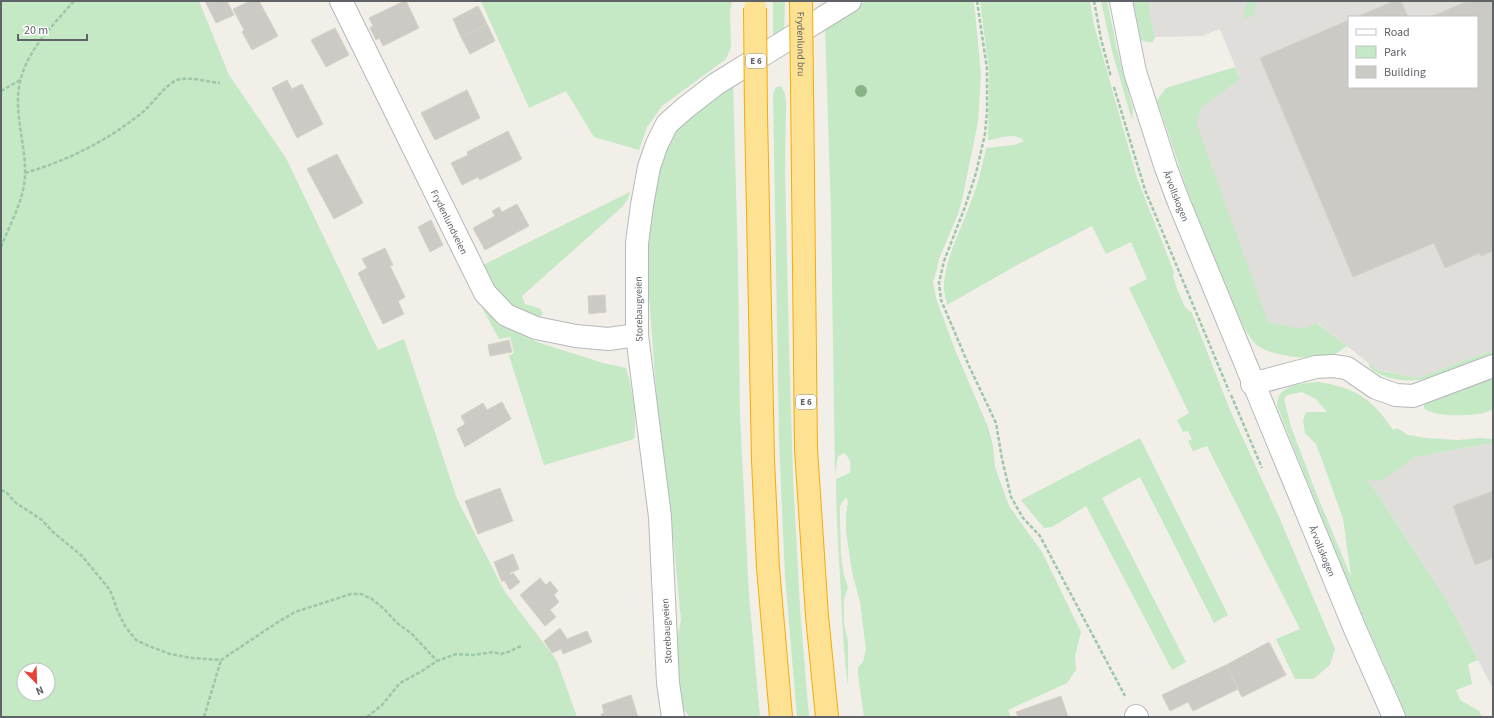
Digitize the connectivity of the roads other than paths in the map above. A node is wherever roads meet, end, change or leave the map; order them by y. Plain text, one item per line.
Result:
1 (341, 1) edge
2 (801, 1) edge
3 (850, 1) edge
4 (1122, 1) edge
5 (755, 5) edge
6 (638, 335) junction
7 (1493, 366) edge
8 (1252, 384) junction
9 (673, 717) edge
10 (781, 717) edge
11 (827, 717) edge
12 (1394, 717) edge

1 - 6 street, Frydenlundveien
2 - 11 highway, Frydenlund bru / E 6, bridge
3 - 6 street, Storebaugveien
4 - 8 street, Årvollskogen
5 - 10 highway, E 6, bridge
6 - 9 street, Storebaugveien
7 - 8 street
8 - 12 street, Årvollskogen

